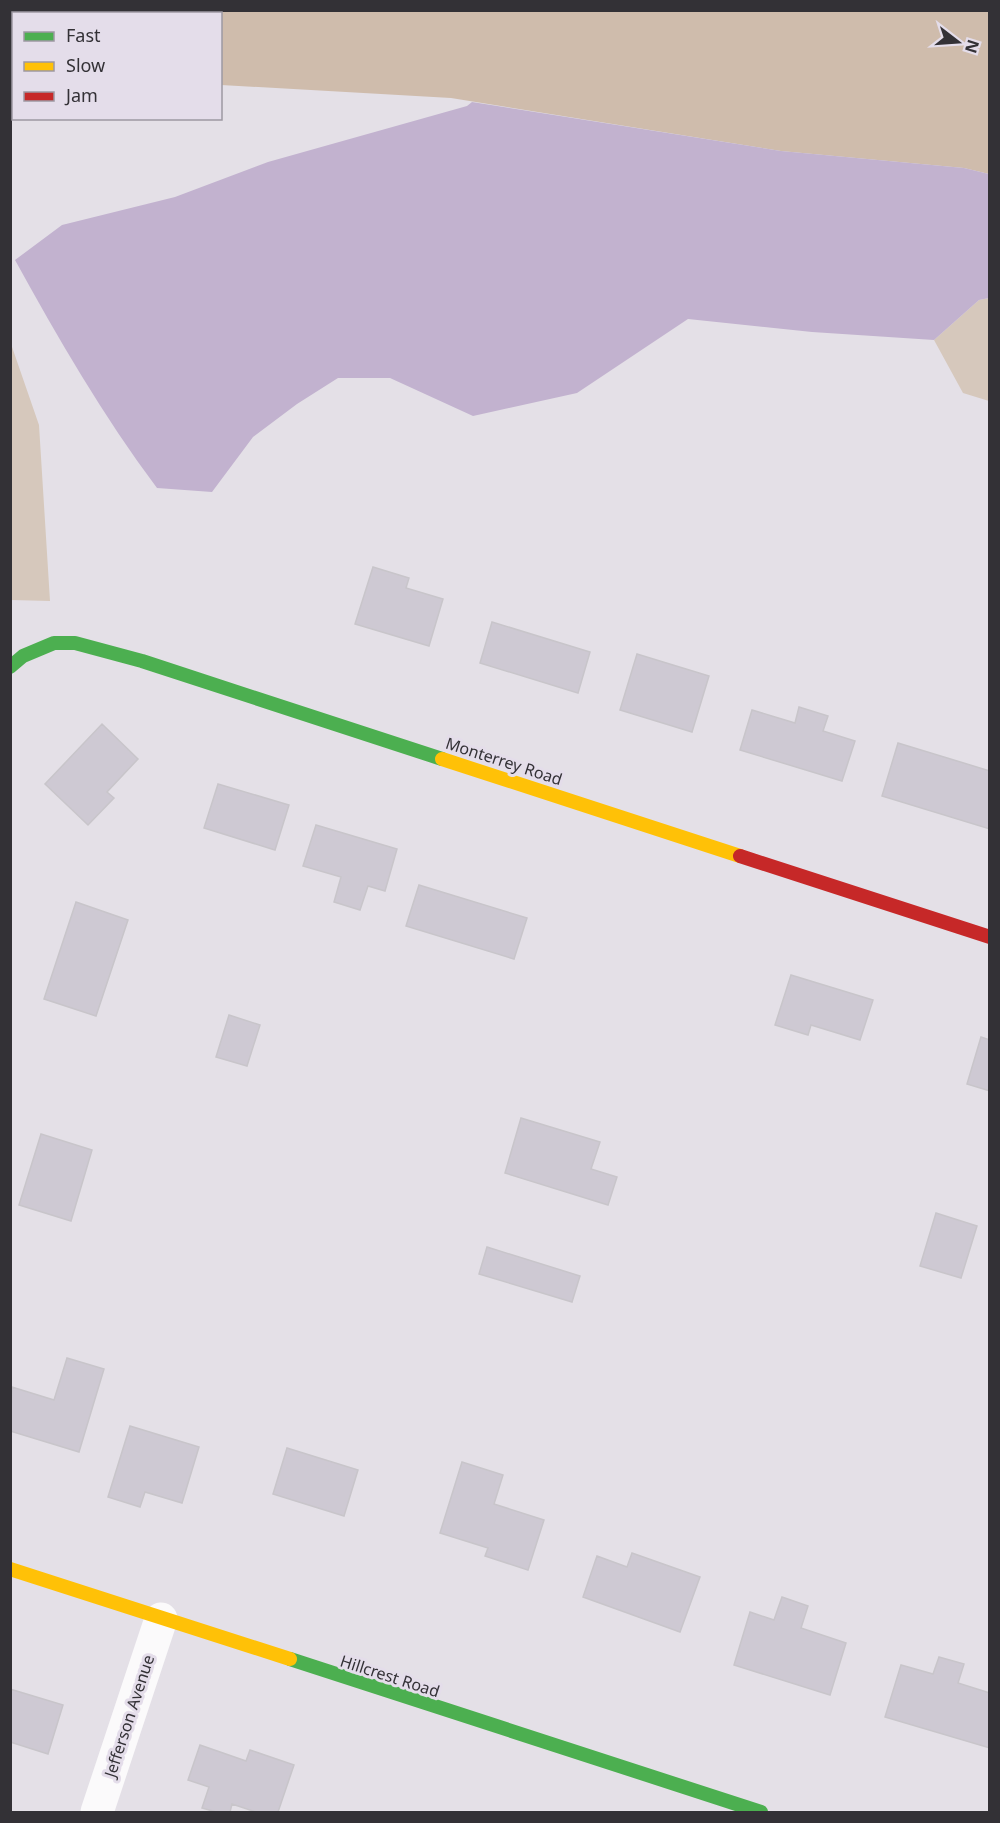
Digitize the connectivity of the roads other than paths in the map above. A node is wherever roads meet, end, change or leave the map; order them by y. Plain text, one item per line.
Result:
1 (10, 667) edge
2 (990, 937) edge
3 (10, 1569) edge
4 (161, 1619) junction
5 (97, 1812) edge
6 (760, 1812) edge

1 - 2 street, Monterrey Road
3 - 4 street, Hillcrest Road
4 - 5 street, Jefferson Avenue
4 - 6 street, Hillcrest Road

